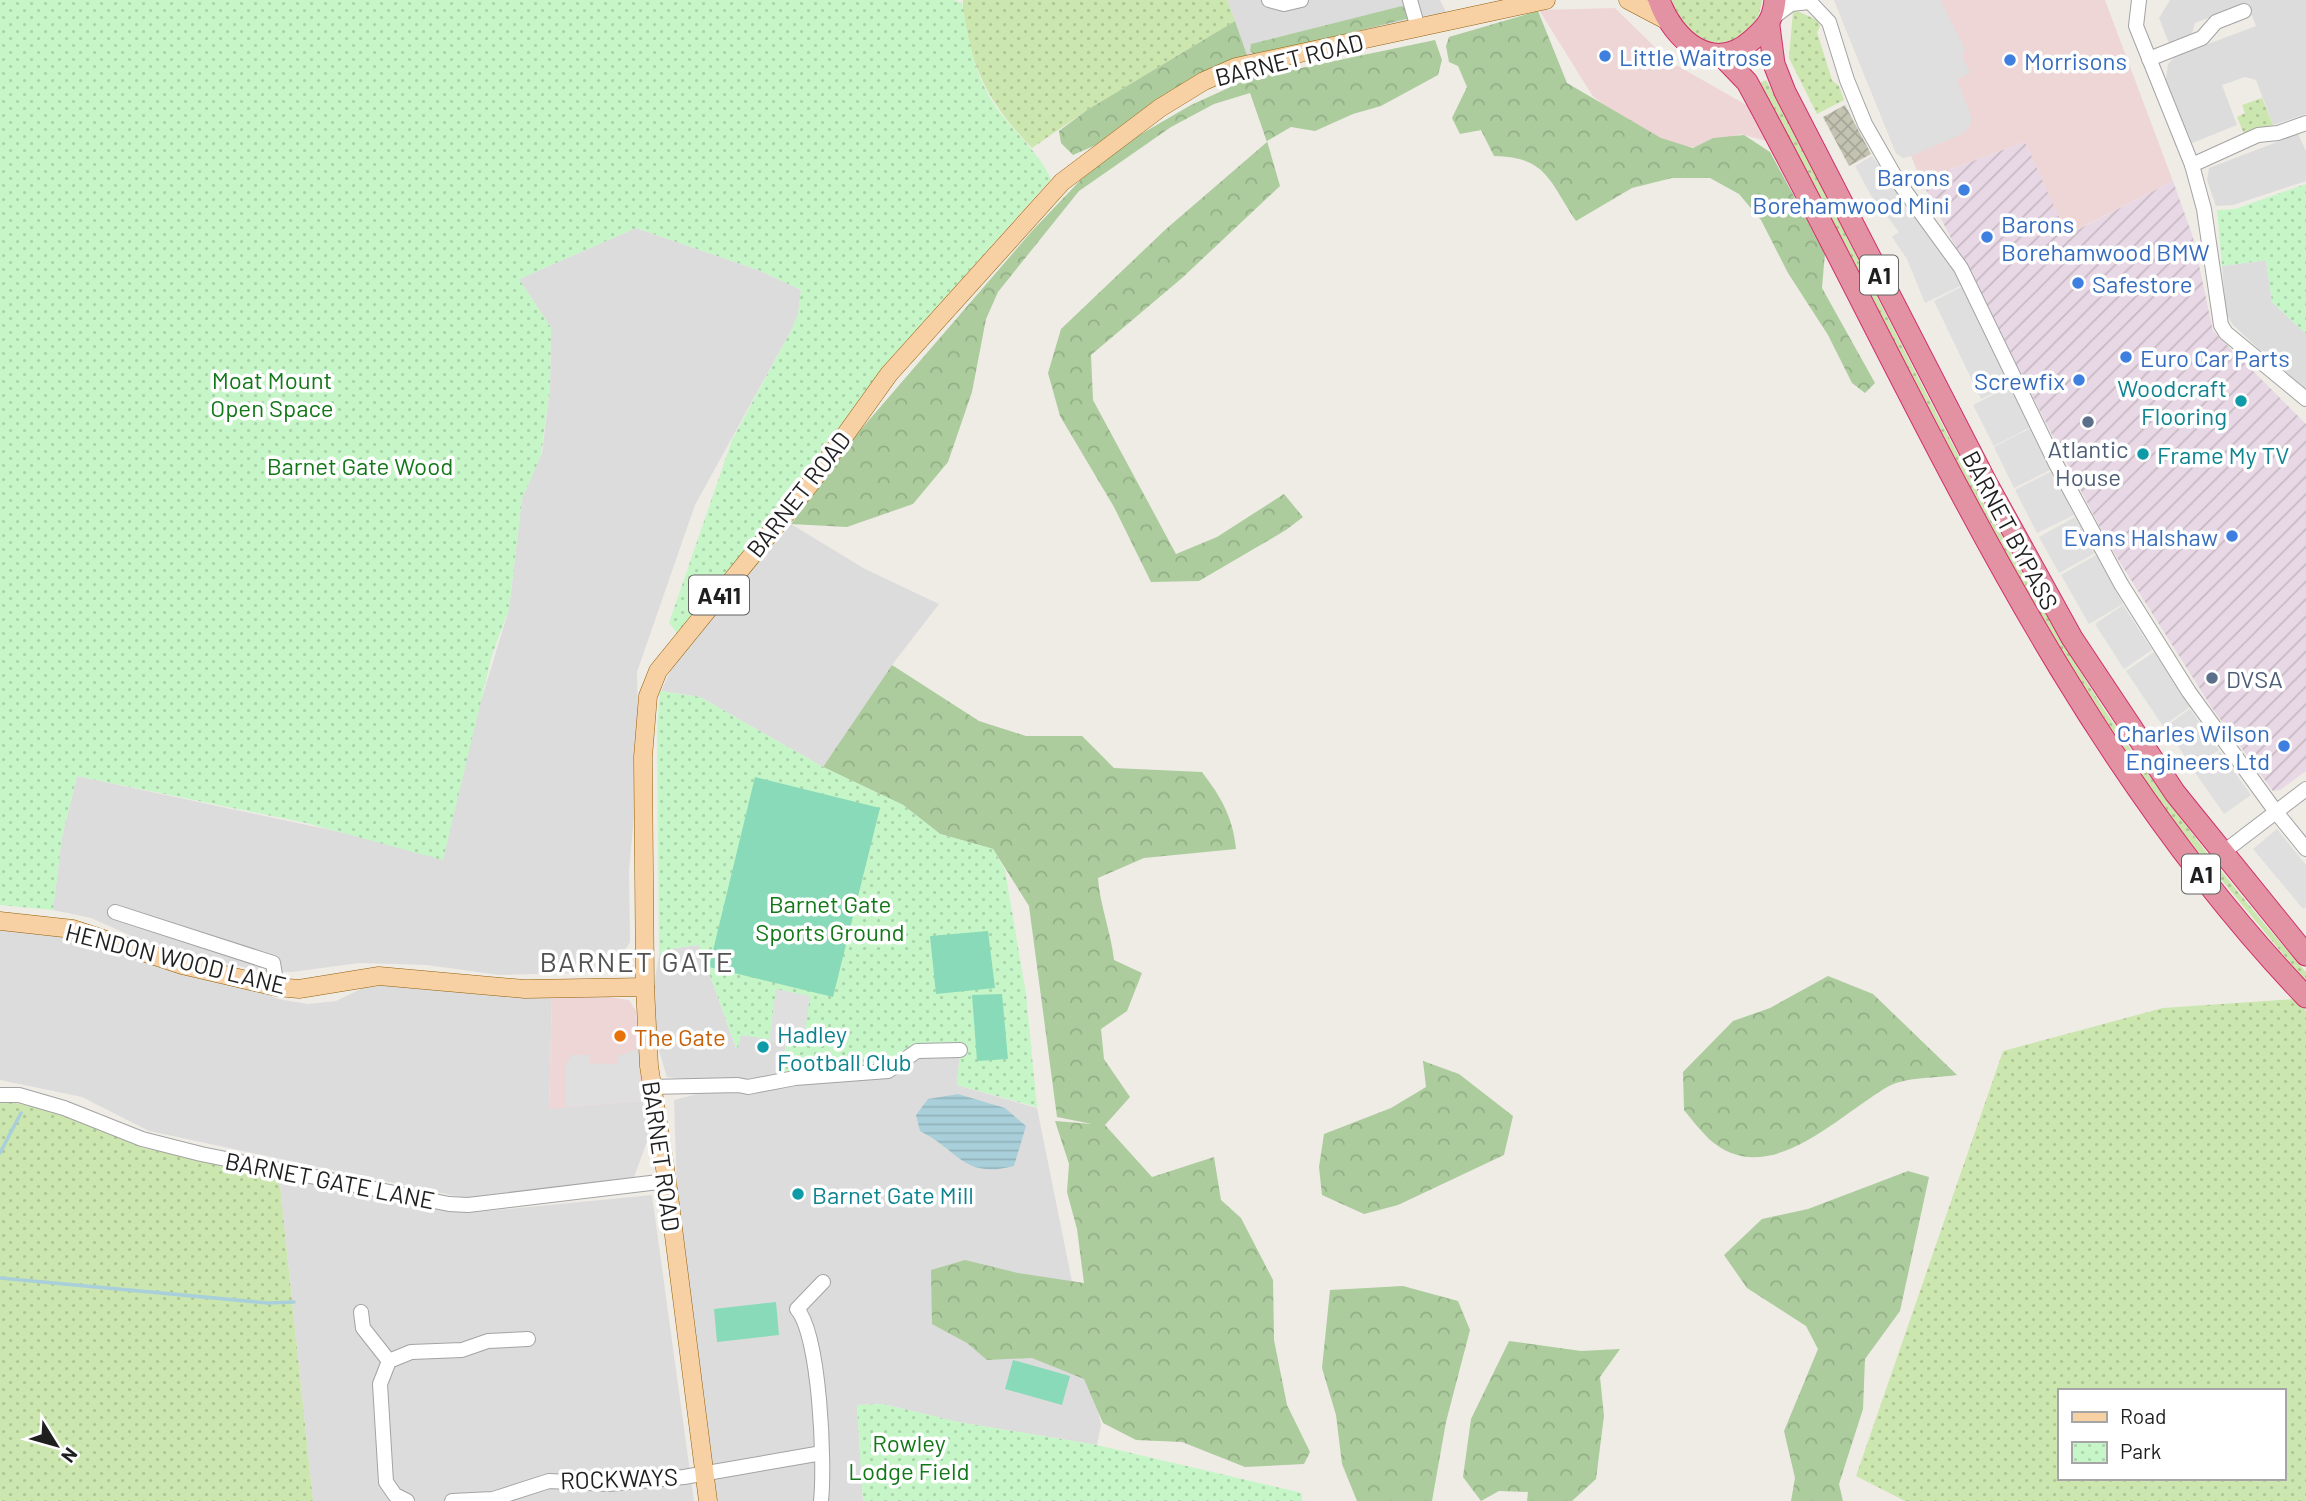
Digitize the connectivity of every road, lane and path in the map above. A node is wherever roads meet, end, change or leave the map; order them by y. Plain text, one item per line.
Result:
1 (1269, 0) edge
2 (1301, 0) edge
3 (1410, 0) edge
4 (1546, 0) edge
5 (1628, 0) edge
6 (1659, 0) edge
7 (2139, 0) edge
8 (1808, 1) edge
9 (2244, 11) dead end
10 (1772, 15) edge
11 (1666, 20) junction
12 (1418, 28) junction
13 (1722, 56) junction
14 (2149, 59) junction
15 (2306, 123) edge
16 (2192, 164) junction
17 (2306, 399) edge
18 (2306, 789) edge
19 (2276, 812) junction
20 (2306, 849) edge
21 (2221, 854) junction
22 (115, 912) dead end
23 (0, 921) edge
24 (2306, 955) edge
25 (277, 987) junction
26 (645, 987) junction
27 (2306, 997) edge
28 (960, 1050) dead end
29 (652, 1087) junction
30 (0, 1095) edge
31 (667, 1181) junction
32 (823, 1282) dead end
33 (361, 1312) dead end
34 (528, 1339) dead end
35 (509, 1340) junction
36 (511, 1356) dead end
37 (389, 1361) junction
38 (822, 1453) junction
39 (704, 1472) junction
40 (407, 1501) edge
41 (452, 1501) edge
42 (708, 1501) edge
43 (821, 1501) edge

1 - 2 street
3 - 12 street
4 - 12 main road, BARNET ROAD / A411
5 - 11 main road
6 - 11 highway
7 - 14 street
8 - 10 street
8 - 19 street
9 - 14 street
10 - 13 highway
10 - 21 highway, BARNET BYPASS / A1
11 - 13 highway
12 - 26 main road, BARNET ROAD / A411
13 - 27 highway, BARNET BYPASS / A1
14 - 16 street
15 - 16 street
16 - 17 street
18 - 19 street
19 - 20 street
19 - 21 street
21 - 24 highway, BARNET BYPASS / A1
22 - 25 street
23 - 25 main road, HENDON WOOD LANE
25 - 26 main road, HENDON WOOD LANE
26 - 29 main road, BARNET ROAD / A411
28 - 29 street
29 - 31 main road, BARNET ROAD / A411
30 - 31 street, BARNET GATE LANE
31 - 39 main road, BARNET ROAD / A411
32 - 38 street
33 - 37 street
34 - 35 street
35 - 36 street
35 - 37 street
37 - 40 street
38 - 39 street, ROCKWAYS
38 - 43 street
39 - 41 street, ROCKWAYS
39 - 42 main road, BARNET ROAD / A411

